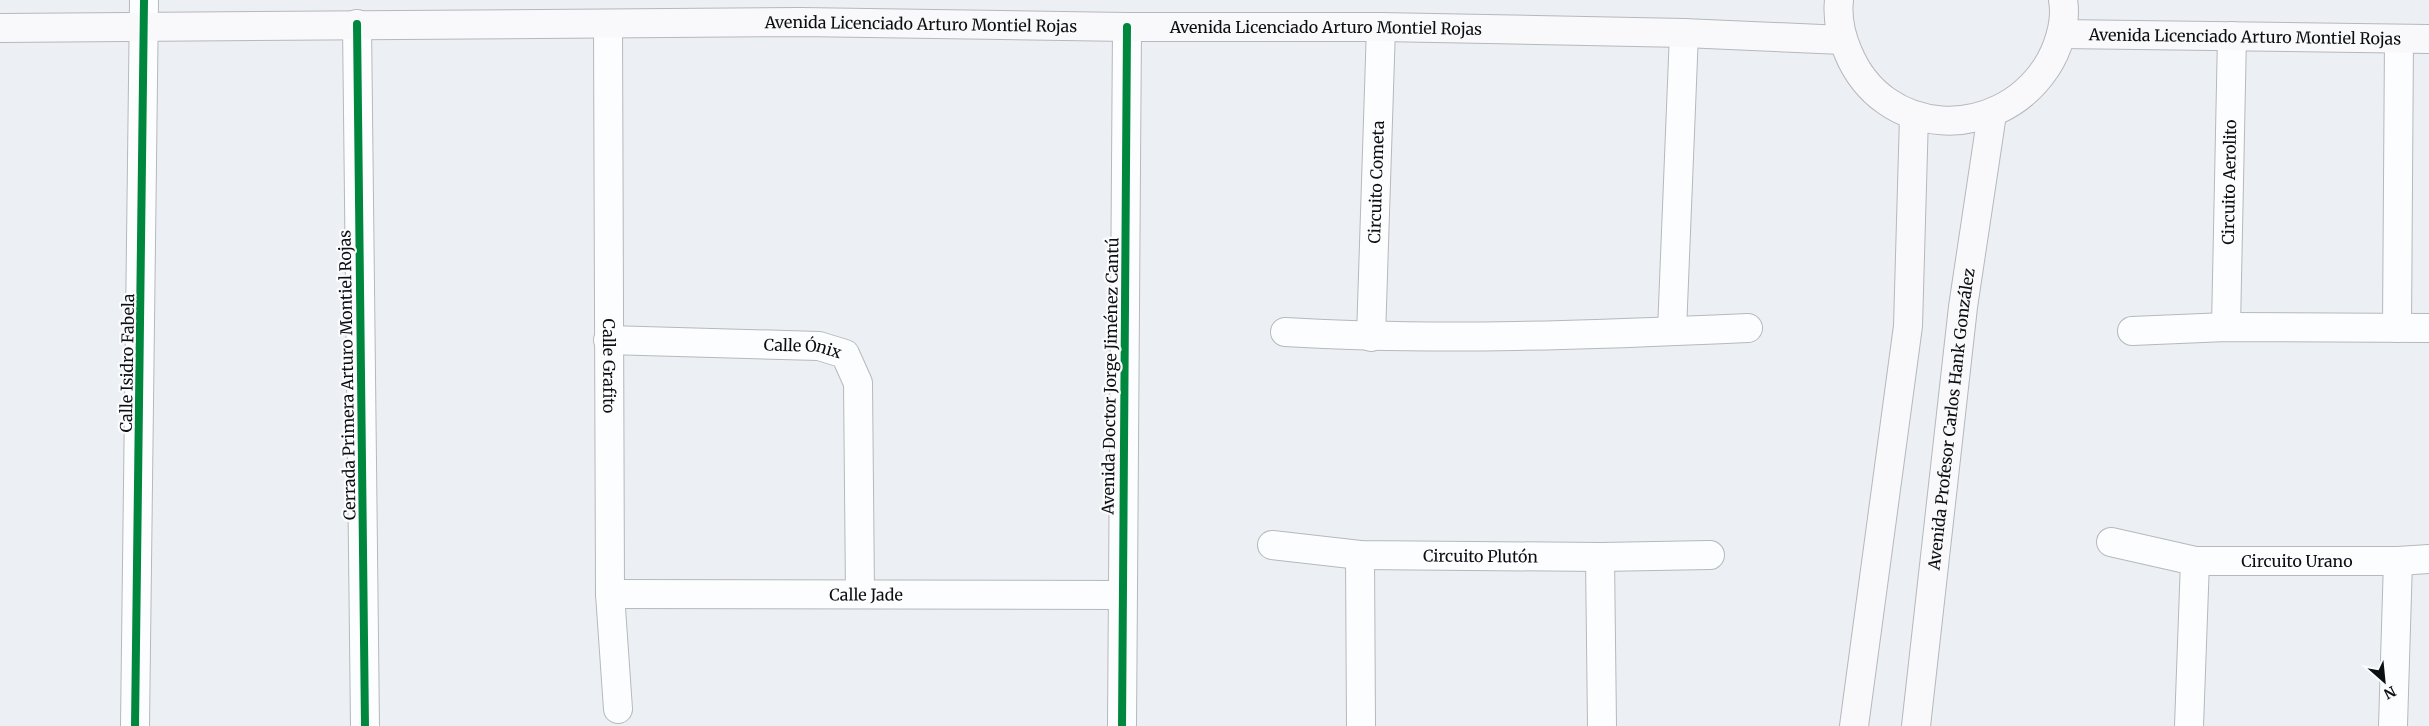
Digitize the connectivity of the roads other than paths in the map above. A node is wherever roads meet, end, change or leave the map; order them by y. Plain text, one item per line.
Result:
1 (144, 0) edge
2 (1839, 0) edge
3 (2063, 0) edge
4 (357, 24) junction
5 (608, 24) junction
6 (1127, 26) junction
7 (146, 27) junction
8 (1381, 27) junction
9 (0, 28) edge
10 (1684, 33) junction
11 (2061, 34) junction
12 (2232, 36) junction
13 (2400, 39) junction
14 (2429, 39) edge
15 (1843, 40) junction
16 (1992, 114) junction
17 (1914, 116) junction
18 (2226, 327) junction
19 (1748, 328) dead end
20 (2397, 328) junction
21 (2429, 328) edge
22 (2132, 331) dead end
23 (1284, 332) dead end
24 (1672, 332) junction
25 (1371, 337) junction
26 (608, 340) junction
27 (2111, 542) dead end
28 (1272, 545) dead end
29 (1360, 555) junction
30 (1710, 555) dead end
31 (1600, 557) junction
32 (2429, 559) edge
33 (2195, 560) junction
34 (2398, 561) junction
35 (860, 593) junction
36 (610, 594) junction
37 (1122, 595) junction
38 (618, 709) dead end
39 (135, 726) edge
40 (365, 726) edge
41 (1122, 726) edge
42 (1361, 726) edge
43 (1602, 726) edge
44 (1854, 726) edge
45 (1916, 726) edge
46 (2189, 726) edge
47 (2394, 726) edge

1 - 7 street, Calle Isidro Fabela
2 - 15 main road
3 - 11 main road
4 - 5 main road, Avenida Licenciado Arturo Montiel Rojas
4 - 7 main road, Avenida Licenciado Arturo Montiel Rojas
4 - 40 street, Cerrada Primera Arturo Montiel Rojas
5 - 6 main road, Avenida Licenciado Arturo Montiel Rojas
5 - 26 street, Calle Grafito
6 - 8 main road, Avenida Licenciado Arturo Montiel Rojas
6 - 37 street, Avenida Doctor Jorge Jiménez Cantú
7 - 9 main road, Avenida Licenciado Arturo Montiel Rojas
7 - 39 street, Calle Isidro Fabela
8 - 10 main road, Avenida Licenciado Arturo Montiel Rojas
8 - 25 street, Circuito Cometa
10 - 15 main road, Avenida Licenciado Arturo Montiel Rojas
10 - 24 street
11 - 12 main road, Avenida Licenciado Arturo Montiel Rojas
11 - 16 main road
12 - 13 main road, Avenida Licenciado Arturo Montiel Rojas
12 - 18 street, Circuito Aerolito
13 - 14 main road, Avenida Licenciado Arturo Montiel Rojas
13 - 20 street
15 - 17 main road
16 - 17 main road
16 - 45 main road, Avenida Profesor Carlos Hank González
17 - 44 main road
18 - 20 street
18 - 22 street
19 - 24 street
20 - 21 street
23 - 25 street
24 - 25 street
26 - 35 street, Calle Ónix
26 - 36 street, Calle Grafito
27 - 33 street, Circuito Urano
28 - 29 street, Circuito Plutón
29 - 31 street, Circuito Plutón
29 - 42 street
30 - 31 street, Circuito Plutón
31 - 43 street
32 - 34 street, Circuito Urano
33 - 34 street, Circuito Urano
33 - 46 street
34 - 47 street
35 - 36 street, Calle Jade
35 - 37 street, Calle Jade
36 - 38 street, Calle Grafito
37 - 41 street, Avenida Doctor Jorge Jiménez Cantú

